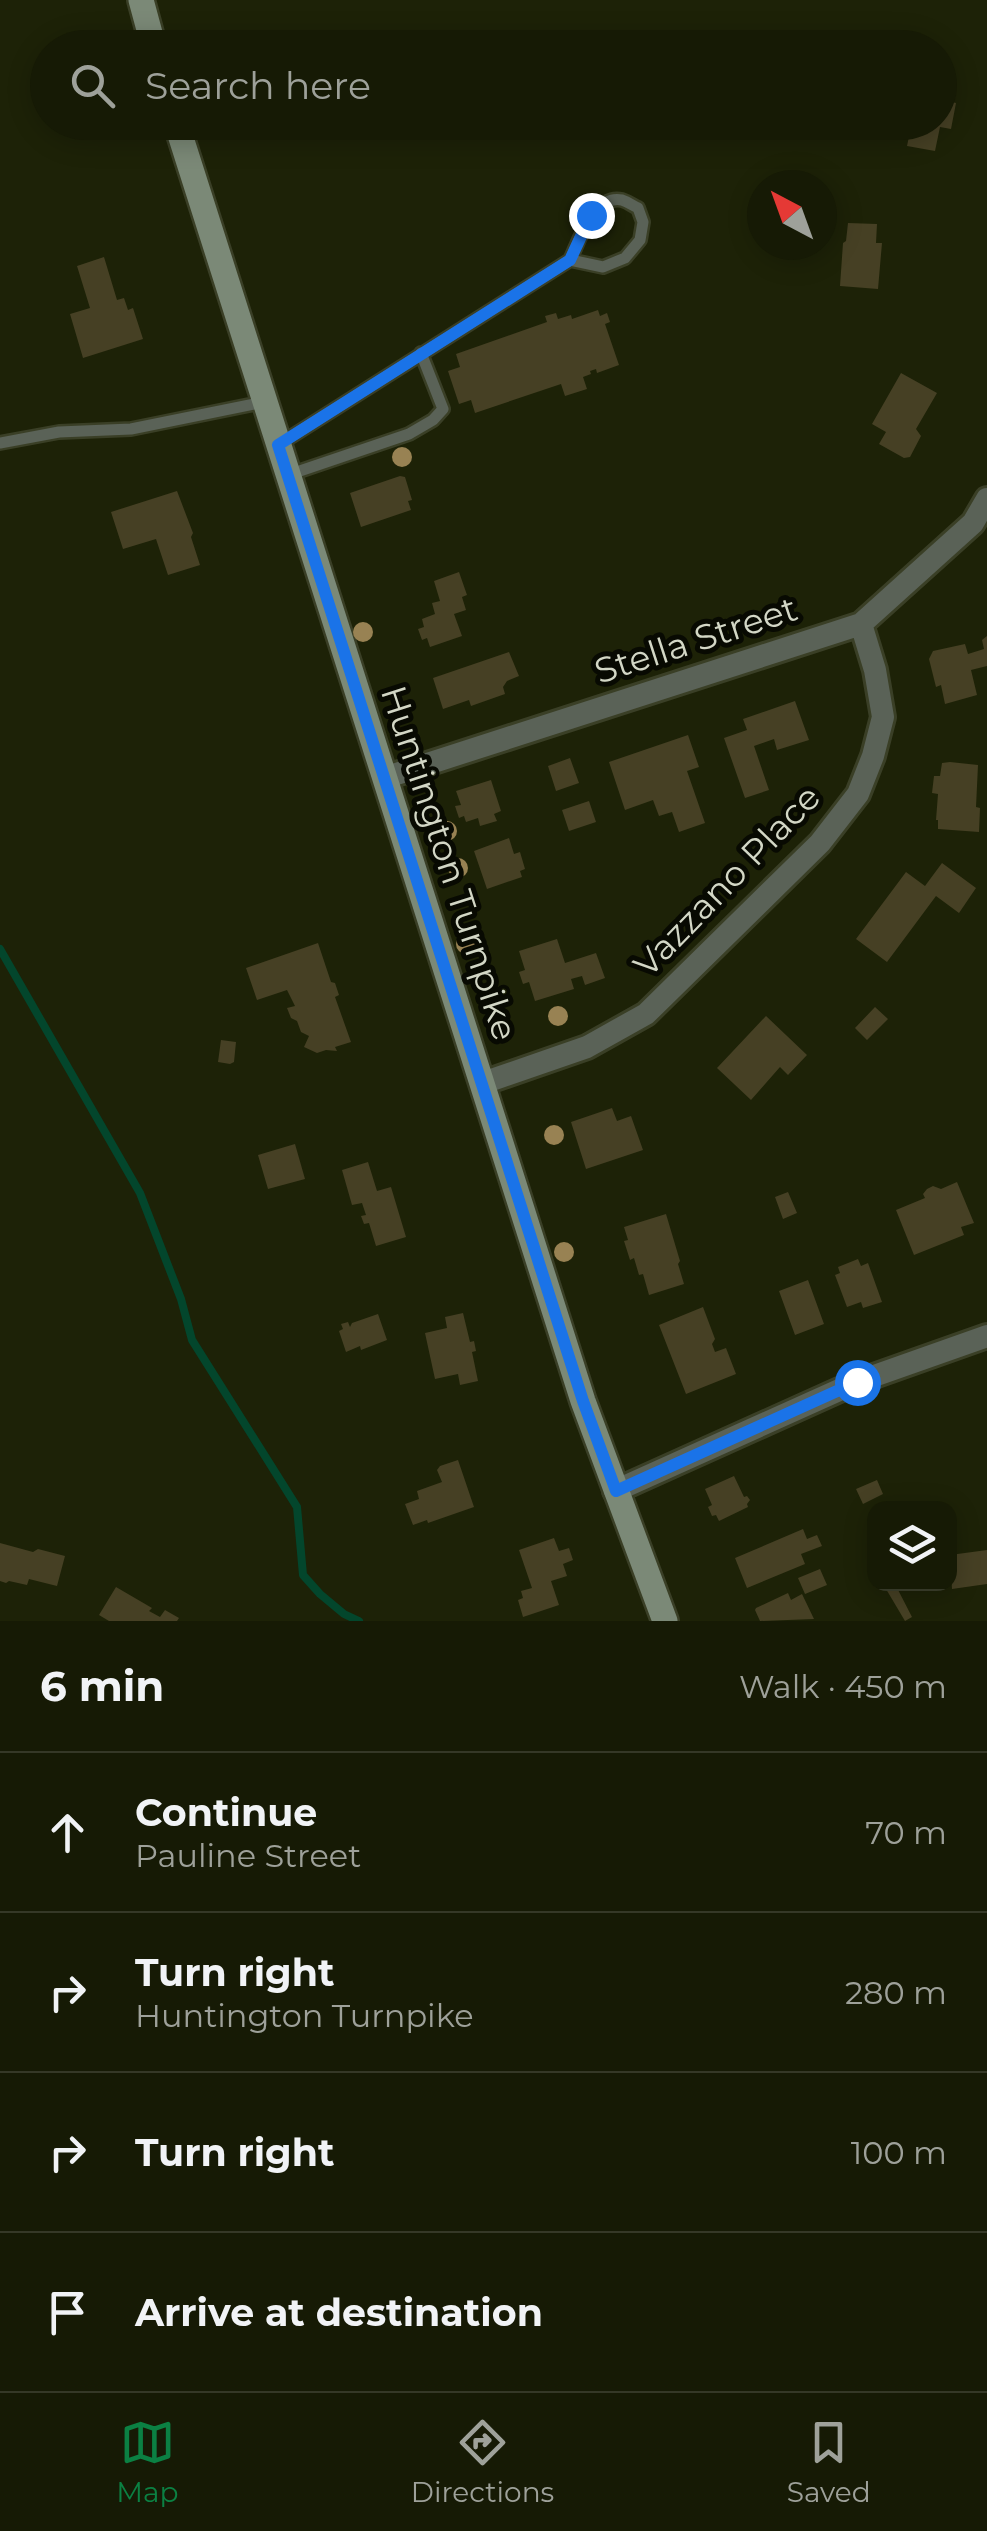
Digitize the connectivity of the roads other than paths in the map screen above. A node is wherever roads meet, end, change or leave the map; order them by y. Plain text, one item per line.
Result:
1 (141, 0) edge
2 (149, 30) edge
3 (182, 140) edge
4 (570, 260) junction
5 (421, 354) junction
6 (264, 402) junction
7 (0, 443) edge
8 (278, 445) junction
9 (288, 475) junction
10 (987, 499) edge
11 (861, 624) junction
12 (384, 778) junction
13 (483, 1084) junction
14 (987, 1336) edge
15 (616, 1491) junction
16 (665, 1621) edge

1 - 2 main road
3 - 6 main road, Huntington Turnpike
4 - 4 lane
4 - 5 lane
5 - 8 lane
5 - 9 lane
6 - 7 lane
6 - 8 main road, Huntington Turnpike
8 - 9 main road, Huntington Turnpike
9 - 12 main road, Huntington Turnpike
10 - 11 street, Stella Street
11 - 12 street, Stella Street
11 - 13 street, Vazzano Place
12 - 13 main road, Huntington Turnpike
13 - 15 main road, Huntington Turnpike
14 - 15 street
15 - 16 main road, Huntington Turnpike

